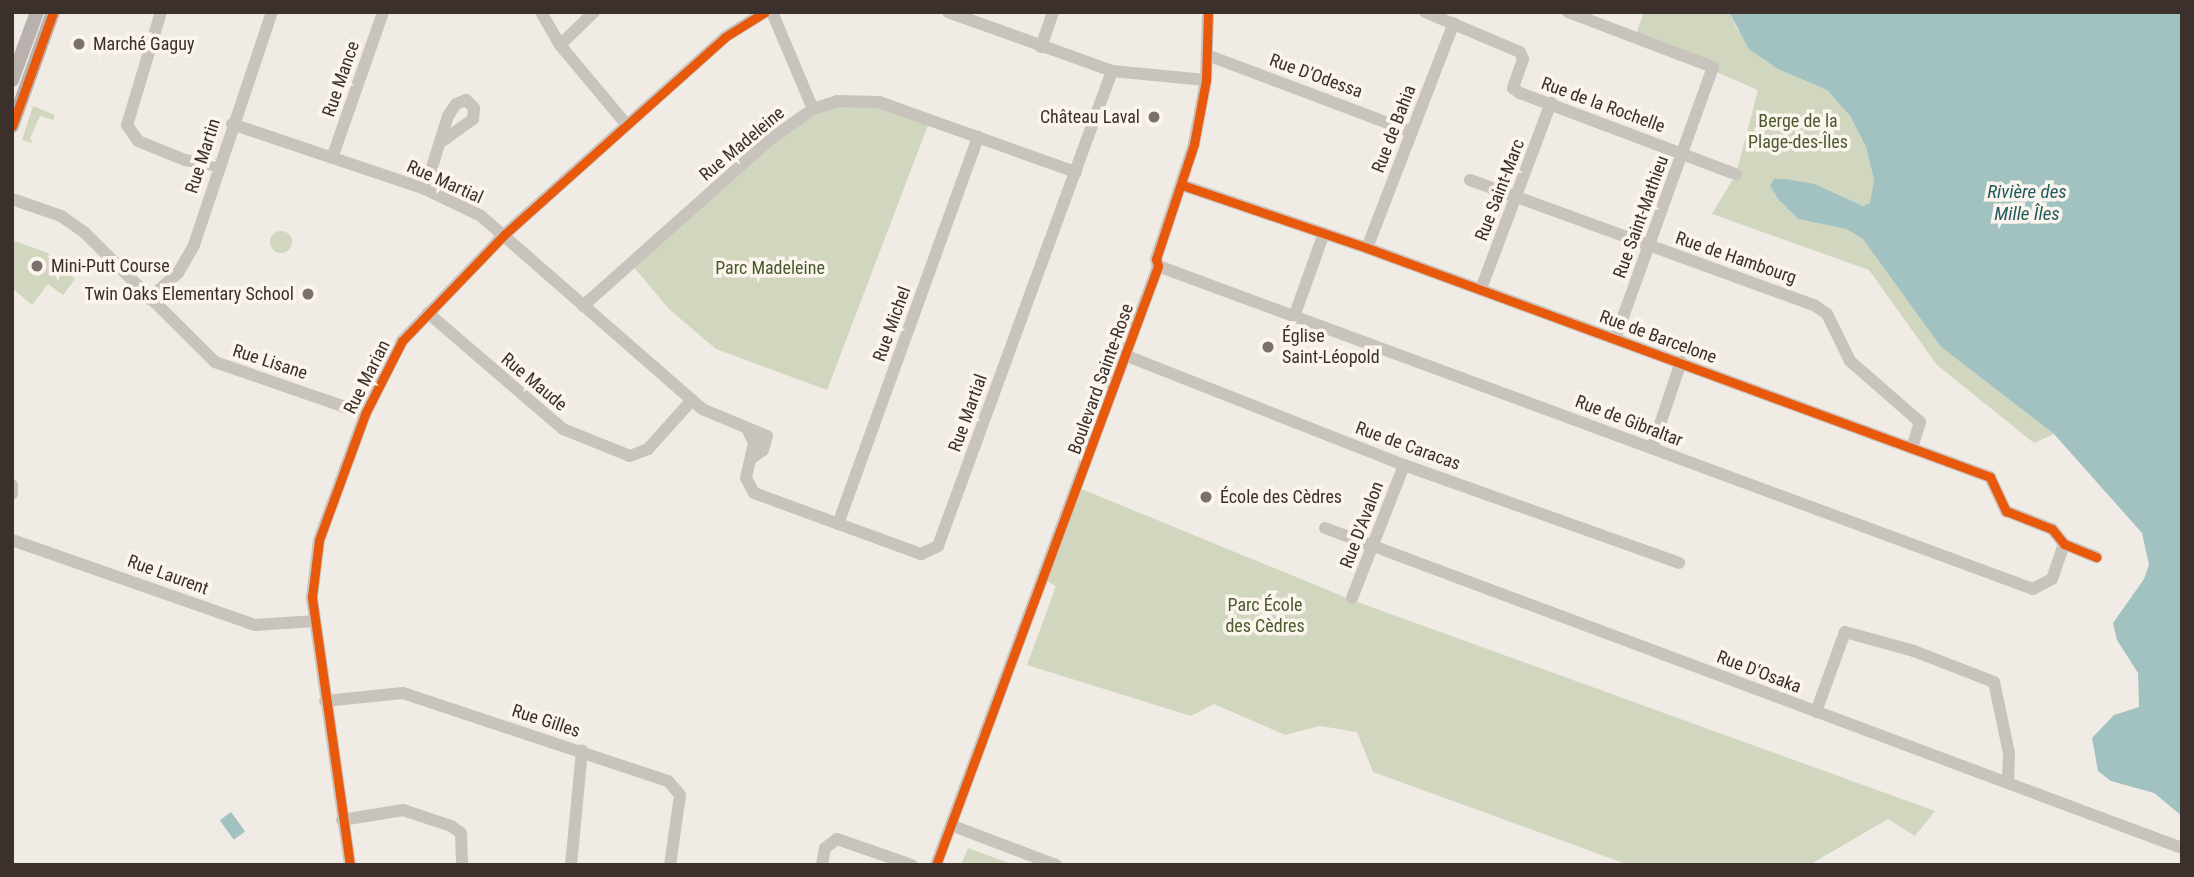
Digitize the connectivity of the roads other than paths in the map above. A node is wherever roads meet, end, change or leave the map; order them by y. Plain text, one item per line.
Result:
1 (37, 12) edge
2 (53, 12) edge
3 (160, 12) edge
4 (272, 12) edge
5 (383, 12) edge
6 (541, 12) edge
7 (594, 12) edge
8 (765, 12) edge
9 (772, 12) edge
10 (948, 12) edge
11 (1053, 12) edge
12 (1208, 12) edge
13 (1425, 12) edge
14 (1567, 12) edge
15 (1454, 23) junction
16 (559, 45) junction
17 (1041, 47) junction
18 (1207, 55) junction
19 (1112, 71) junction
20 (12, 80) edge
21 (1206, 80) junction
22 (1551, 103) junction
23 (813, 109) junction
24 (232, 124) junction
25 (627, 125) junction
26 (12, 126) edge
27 (1412, 132) junction
28 (978, 137) junction
29 (443, 141) dead end
30 (1682, 154) junction
31 (332, 158) junction
32 (218, 166) junction
33 (1076, 172) junction
34 (1736, 174) dead end
35 (1470, 180) dead end
36 (1182, 185) junction
37 (425, 189) junction
38 (1517, 198) junction
39 (12, 199) edge
40 (1324, 233) junction
41 (505, 234) junction
42 (1647, 246) junction
43 (1367, 248) junction
44 (1158, 266) junction
45 (1481, 289) junction
46 (149, 299) junction
47 (583, 306) junction
48 (428, 313) junction
49 (1295, 314) junction
50 (1615, 339) junction
51 (1127, 356) junction
52 (1681, 362) junction
53 (692, 400) junction
54 (365, 414) junction
55 (1912, 447) junction
56 (1651, 448) junction
57 (1404, 466) junction
58 (838, 524) junction
59 (1325, 528) dead end
60 (12, 540) edge
61 (2064, 544) junction
62 (1373, 546) junction
63 (2096, 558) dead end
64 (1679, 563) dead end
65 (1352, 598) dead end
66 (315, 621) junction
67 (325, 701) junction
68 (1816, 712) junction
69 (582, 751) junction
70 (2008, 783) junction
71 (342, 820) junction
72 (953, 826) junction
73 (2182, 848) edge
74 (350, 865) edge
75 (462, 865) edge
76 (571, 865) edge
77 (670, 865) edge
78 (822, 865) edge
79 (912, 865) edge
80 (936, 865) edge
81 (1056, 865) edge

1 - 20 main road
2 - 26 main road
3 - 32 street
4 - 24 street, Rue Martin
5 - 31 street, Rue Mance
6 - 16 street
7 - 16 street
8 - 25 street, Rue Marian
9 - 23 street
10 - 17 street
11 - 17 street
12 - 18 street, Boulevard Sainte-Rose
13 - 15 street, Rue de la Rochelle
14 - 30 street, Rue Saint-Mathieu
15 - 22 street, Rue de la Rochelle
15 - 27 street, Rue de Bahia
16 - 25 street
17 - 19 street
18 - 21 street, Boulevard Sainte-Rose
18 - 27 street, Rue D'Odessa
19 - 21 street
19 - 33 street, Rue Martial
21 - 36 street, Boulevard Sainte-Rose
22 - 30 street, Rue de la Rochelle
22 - 38 street, Rue Saint-Marc
23 - 28 street, Rue Madeleine
23 - 47 street, Rue Madeleine
24 - 31 street, Rue Martial
24 - 32 street, Rue Martin
25 - 41 street, Rue Marian
27 - 43 street, Rue de Bahia
28 - 33 street, Rue Madeleine
28 - 58 street, Rue Michel
29 - 37 street
30 - 34 street, Rue de la Rochelle
30 - 42 street, Rue Saint-Mathieu
31 - 37 street, Rue Martial
32 - 46 street, Rue Martin
33 - 58 street, Rue Martial
35 - 38 street, Rue de Hambourg
36 - 40 street, Rue de Barcelone
36 - 44 street, Boulevard Sainte-Rose
37 - 41 street, Rue Martial
38 - 42 street, Rue de Hambourg
38 - 45 street, Rue Saint-Marc
39 - 46 street, Rue Lisane
40 - 43 street, Rue de Barcelone
40 - 49 street
41 - 47 street, Rue Martial
41 - 48 street, Rue Marian
42 - 50 street, Rue Saint-Mathieu
42 - 55 street, Rue de Hambourg
43 - 45 street, Rue de Barcelone
44 - 49 street, Rue de Gibraltar
44 - 51 street, Boulevard Sainte-Rose
45 - 50 street, Rue de Barcelone
46 - 54 street, Rue Lisane
47 - 53 street, Rue Martial
48 - 53 street, Rue Maude
48 - 54 street, Rue Marian
49 - 56 street, Rue de Gibraltar
50 - 52 street, Rue de Barcelone
51 - 57 street, Rue de Caracas
51 - 72 street, Boulevard Sainte-Rose
52 - 55 street, Rue de Barcelone
52 - 56 street
53 - 58 street, Rue Martial
54 - 66 street, Rue Marian
55 - 61 street, Rue de Barcelone
56 - 61 street, Rue de Gibraltar
57 - 62 street, Rue D'Avalon
57 - 64 street, Rue de Caracas
59 - 62 street, Rue D'Osaka
60 - 66 street, Rue Laurent
61 - 63 street, Rue de Barcelone
62 - 65 street, Rue D'Avalon
62 - 68 street, Rue D'Osaka
66 - 67 street, Rue Marian
67 - 69 street, Rue Gilles
67 - 71 street, Rue Marian
68 - 70 street, Rue D'Osaka
68 - 70 street
69 - 76 street
69 - 77 street, Rue Gilles
70 - 73 street, Rue D'Osaka
71 - 74 street, Rue Marian
71 - 75 street
72 - 80 street, Boulevard Sainte-Rose
72 - 81 street
78 - 79 street

